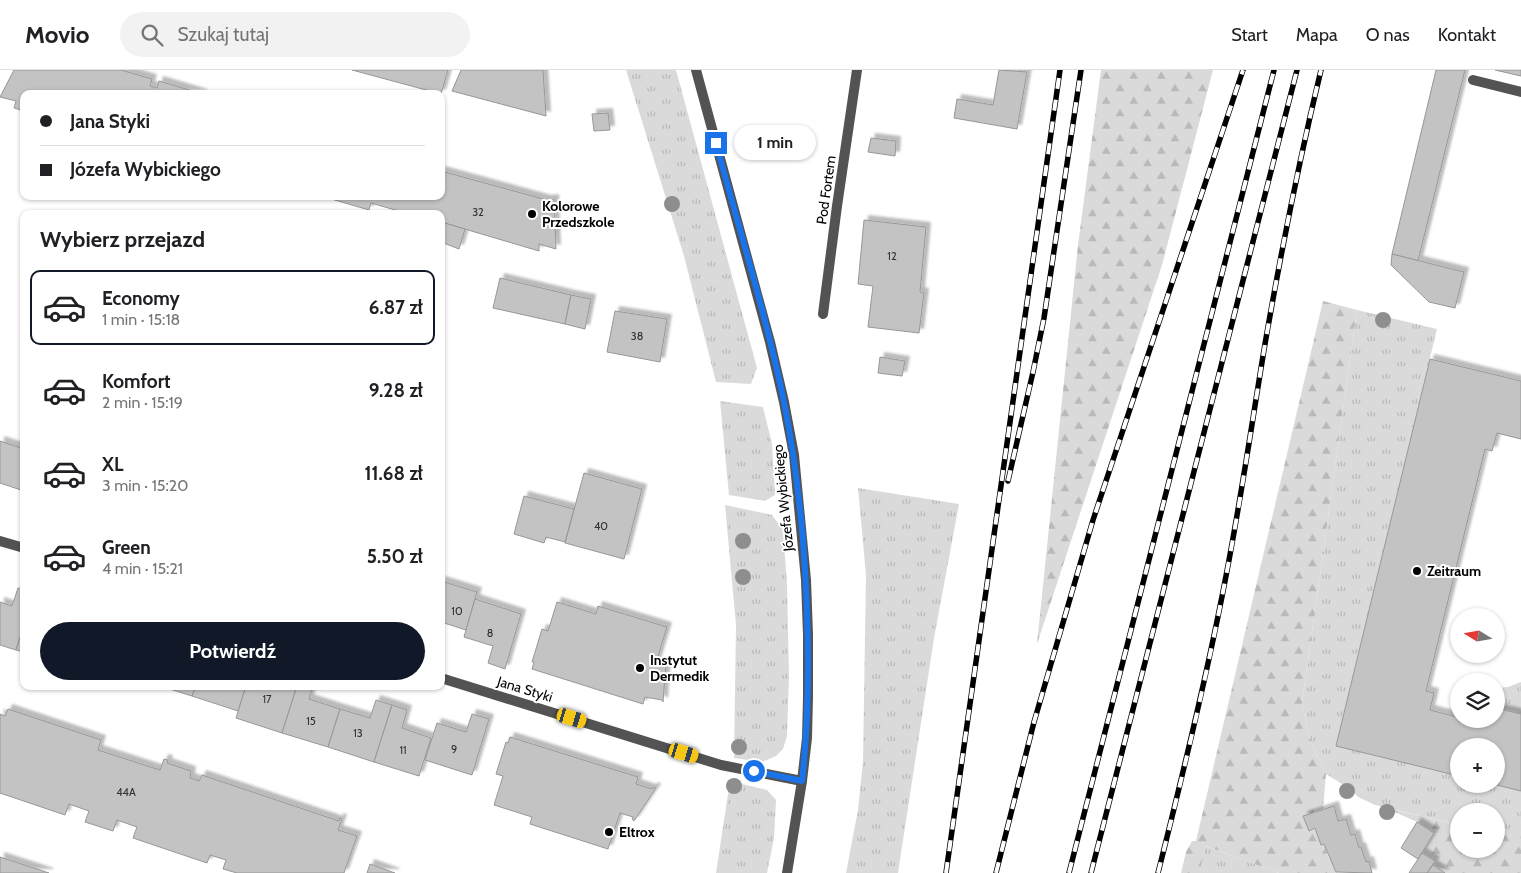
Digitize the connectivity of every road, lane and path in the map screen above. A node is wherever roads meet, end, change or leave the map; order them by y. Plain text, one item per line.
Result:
1 (696, 70) edge
2 (857, 70) edge
3 (1473, 80) dead end
4 (1521, 92) edge
5 (823, 314) dead end
6 (0, 541) edge
7 (20, 547) edge
8 (445, 679) edge
9 (802, 781) junction
10 (787, 873) edge

1 - 9 street, Józefa Wybickiego
2 - 5 street, Pod Fortem
3 - 4 street
6 - 7 street
8 - 9 street, Jana Styki
9 - 10 street, Józefa Wybickiego

